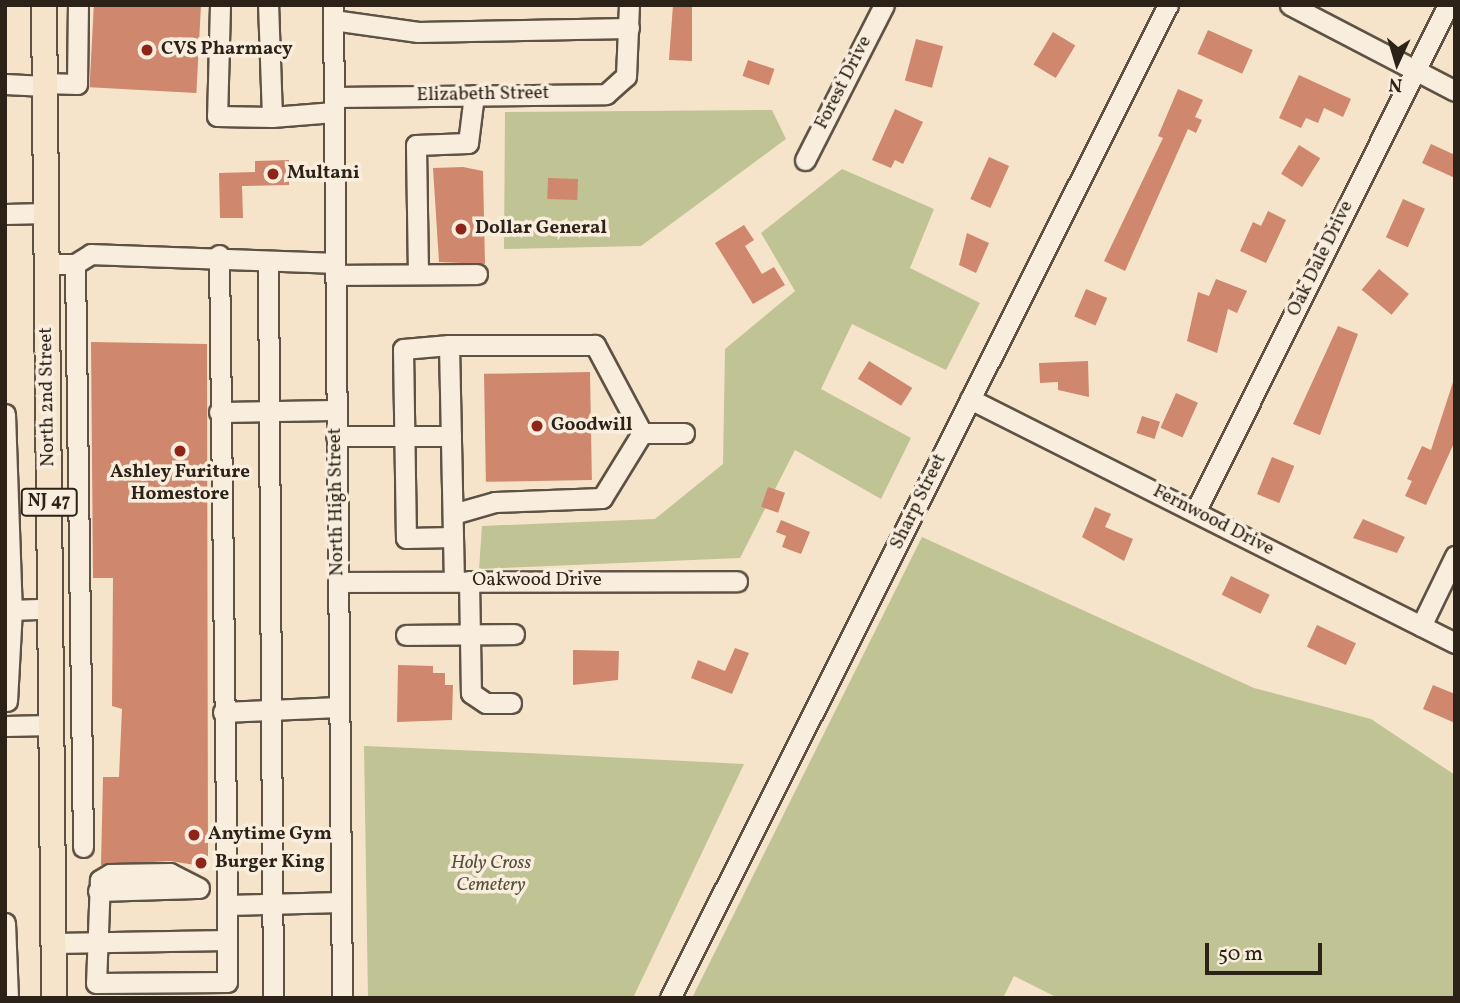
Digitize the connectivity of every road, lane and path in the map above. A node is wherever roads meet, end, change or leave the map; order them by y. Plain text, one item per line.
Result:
1 (44, 5) edge
2 (78, 5) edge
3 (219, 5) edge
4 (268, 5) edge
5 (629, 5) edge
6 (884, 5) edge
7 (1168, 5) edge
8 (1290, 5) edge
9 (1448, 5) edge
10 (333, 13) edge
11 (629, 29) junction
12 (1415, 71) junction
13 (5, 84) edge
14 (45, 84) junction
15 (1455, 91) edge
16 (474, 95) junction
17 (334, 105) junction
18 (272, 117) junction
19 (805, 160) dead end
20 (5, 214) edge
21 (46, 214) junction
22 (219, 255) junction
23 (268, 263) junction
24 (47, 264) junction
25 (75, 264) junction
26 (335, 269) junction
27 (418, 274) junction
28 (477, 274) dead end
29 (449, 345) junction
30 (970, 399) junction
31 (336, 410) junction
32 (270, 411) junction
33 (219, 412) junction
34 (5, 414) edge
35 (642, 433) junction
36 (684, 433) dead end
37 (336, 436) junction
38 (404, 436) junction
39 (451, 436) junction
40 (1195, 512) junction
41 (453, 514) junction
42 (453, 537) junction
43 (1455, 556) edge
44 (7, 559) edge
45 (461, 581) junction
46 (737, 581) dead end
47 (338, 582) junction
48 (50, 609) junction
49 (12, 610) junction
50 (1421, 626) junction
51 (514, 634) dead end
52 (406, 635) dead end
53 (470, 636) junction
54 (1455, 643) edge
55 (51, 687) junction
56 (81, 688) junction
57 (7, 701) dead end
58 (511, 703) dead end
59 (339, 707) junction
60 (273, 711) junction
61 (223, 712) junction
62 (51, 725) junction
63 (5, 726) edge
64 (83, 847) dead end
65 (226, 896) junction
66 (341, 901) junction
67 (275, 903) junction
68 (5, 923) edge
69 (227, 940) junction
70 (54, 943) junction
71 (97, 943) junction
72 (97, 990) edge
73 (8, 998) edge
74 (54, 998) edge
75 (273, 998) edge
76 (342, 998) edge
77 (670, 998) edge

1 - 14 main road, North 2nd Street / NJ 47
2 - 14 street
3 - 18 street, Elizabeth Street
4 - 18 street
5 - 11 street
6 - 19 street, Forest Drive
7 - 30 street, Sharp Street
8 - 12 street
9 - 12 street, Oak Dale Drive
10 - 11 street
10 - 17 street, North High Street
11 - 16 street, Elizabeth Street
12 - 15 street
12 - 40 street, Oak Dale Drive
13 - 14 street
14 - 21 main road, North 2nd Street / NJ 47
16 - 17 street, Elizabeth Street
16 - 27 street
17 - 18 street, Elizabeth Street
17 - 26 street, North High Street
20 - 21 street
21 - 24 main road, North 2nd Street / NJ 47
22 - 23 street
22 - 25 street
22 - 33 street
23 - 26 street
23 - 32 street
24 - 25 street
24 - 48 main road, North 2nd Street / NJ 47
25 - 56 street
26 - 27 street
26 - 31 street, North High Street
27 - 28 street
29 - 35 street
29 - 38 street
29 - 39 street
30 - 40 street, Fernwood Drive
30 - 77 street, Sharp Street
31 - 32 street
31 - 37 street, North High Street
32 - 33 street
32 - 60 street
33 - 61 street
34 - 44 street
35 - 36 street
35 - 41 street
37 - 38 street
37 - 47 street, North High Street
38 - 39 street
38 - 42 street
39 - 41 street
40 - 50 street, Fernwood Drive
41 - 42 street
42 - 45 street
43 - 50 street
44 - 49 street
45 - 46 street, Oakwood Drive
45 - 47 street, Oakwood Drive
45 - 53 street
47 - 59 street, North High Street
48 - 49 street
48 - 55 main road, North 2nd Street / NJ 47
49 - 57 street
50 - 54 street, Fernwood Drive
51 - 53 street
52 - 53 street
53 - 58 street
55 - 56 street
55 - 62 main road, North 2nd Street / NJ 47
56 - 64 street
59 - 60 street
59 - 66 street, North High Street
60 - 61 street
60 - 67 street
61 - 65 street
62 - 63 street
62 - 70 main road, North 2nd Street / NJ 47
65 - 67 street
65 - 69 street
65 - 71 street
66 - 67 street
66 - 76 street, North High Street
67 - 75 street
68 - 73 street
69 - 71 street
69 - 72 street
70 - 71 street
70 - 74 main road, North 2nd Street / NJ 47
71 - 72 street

